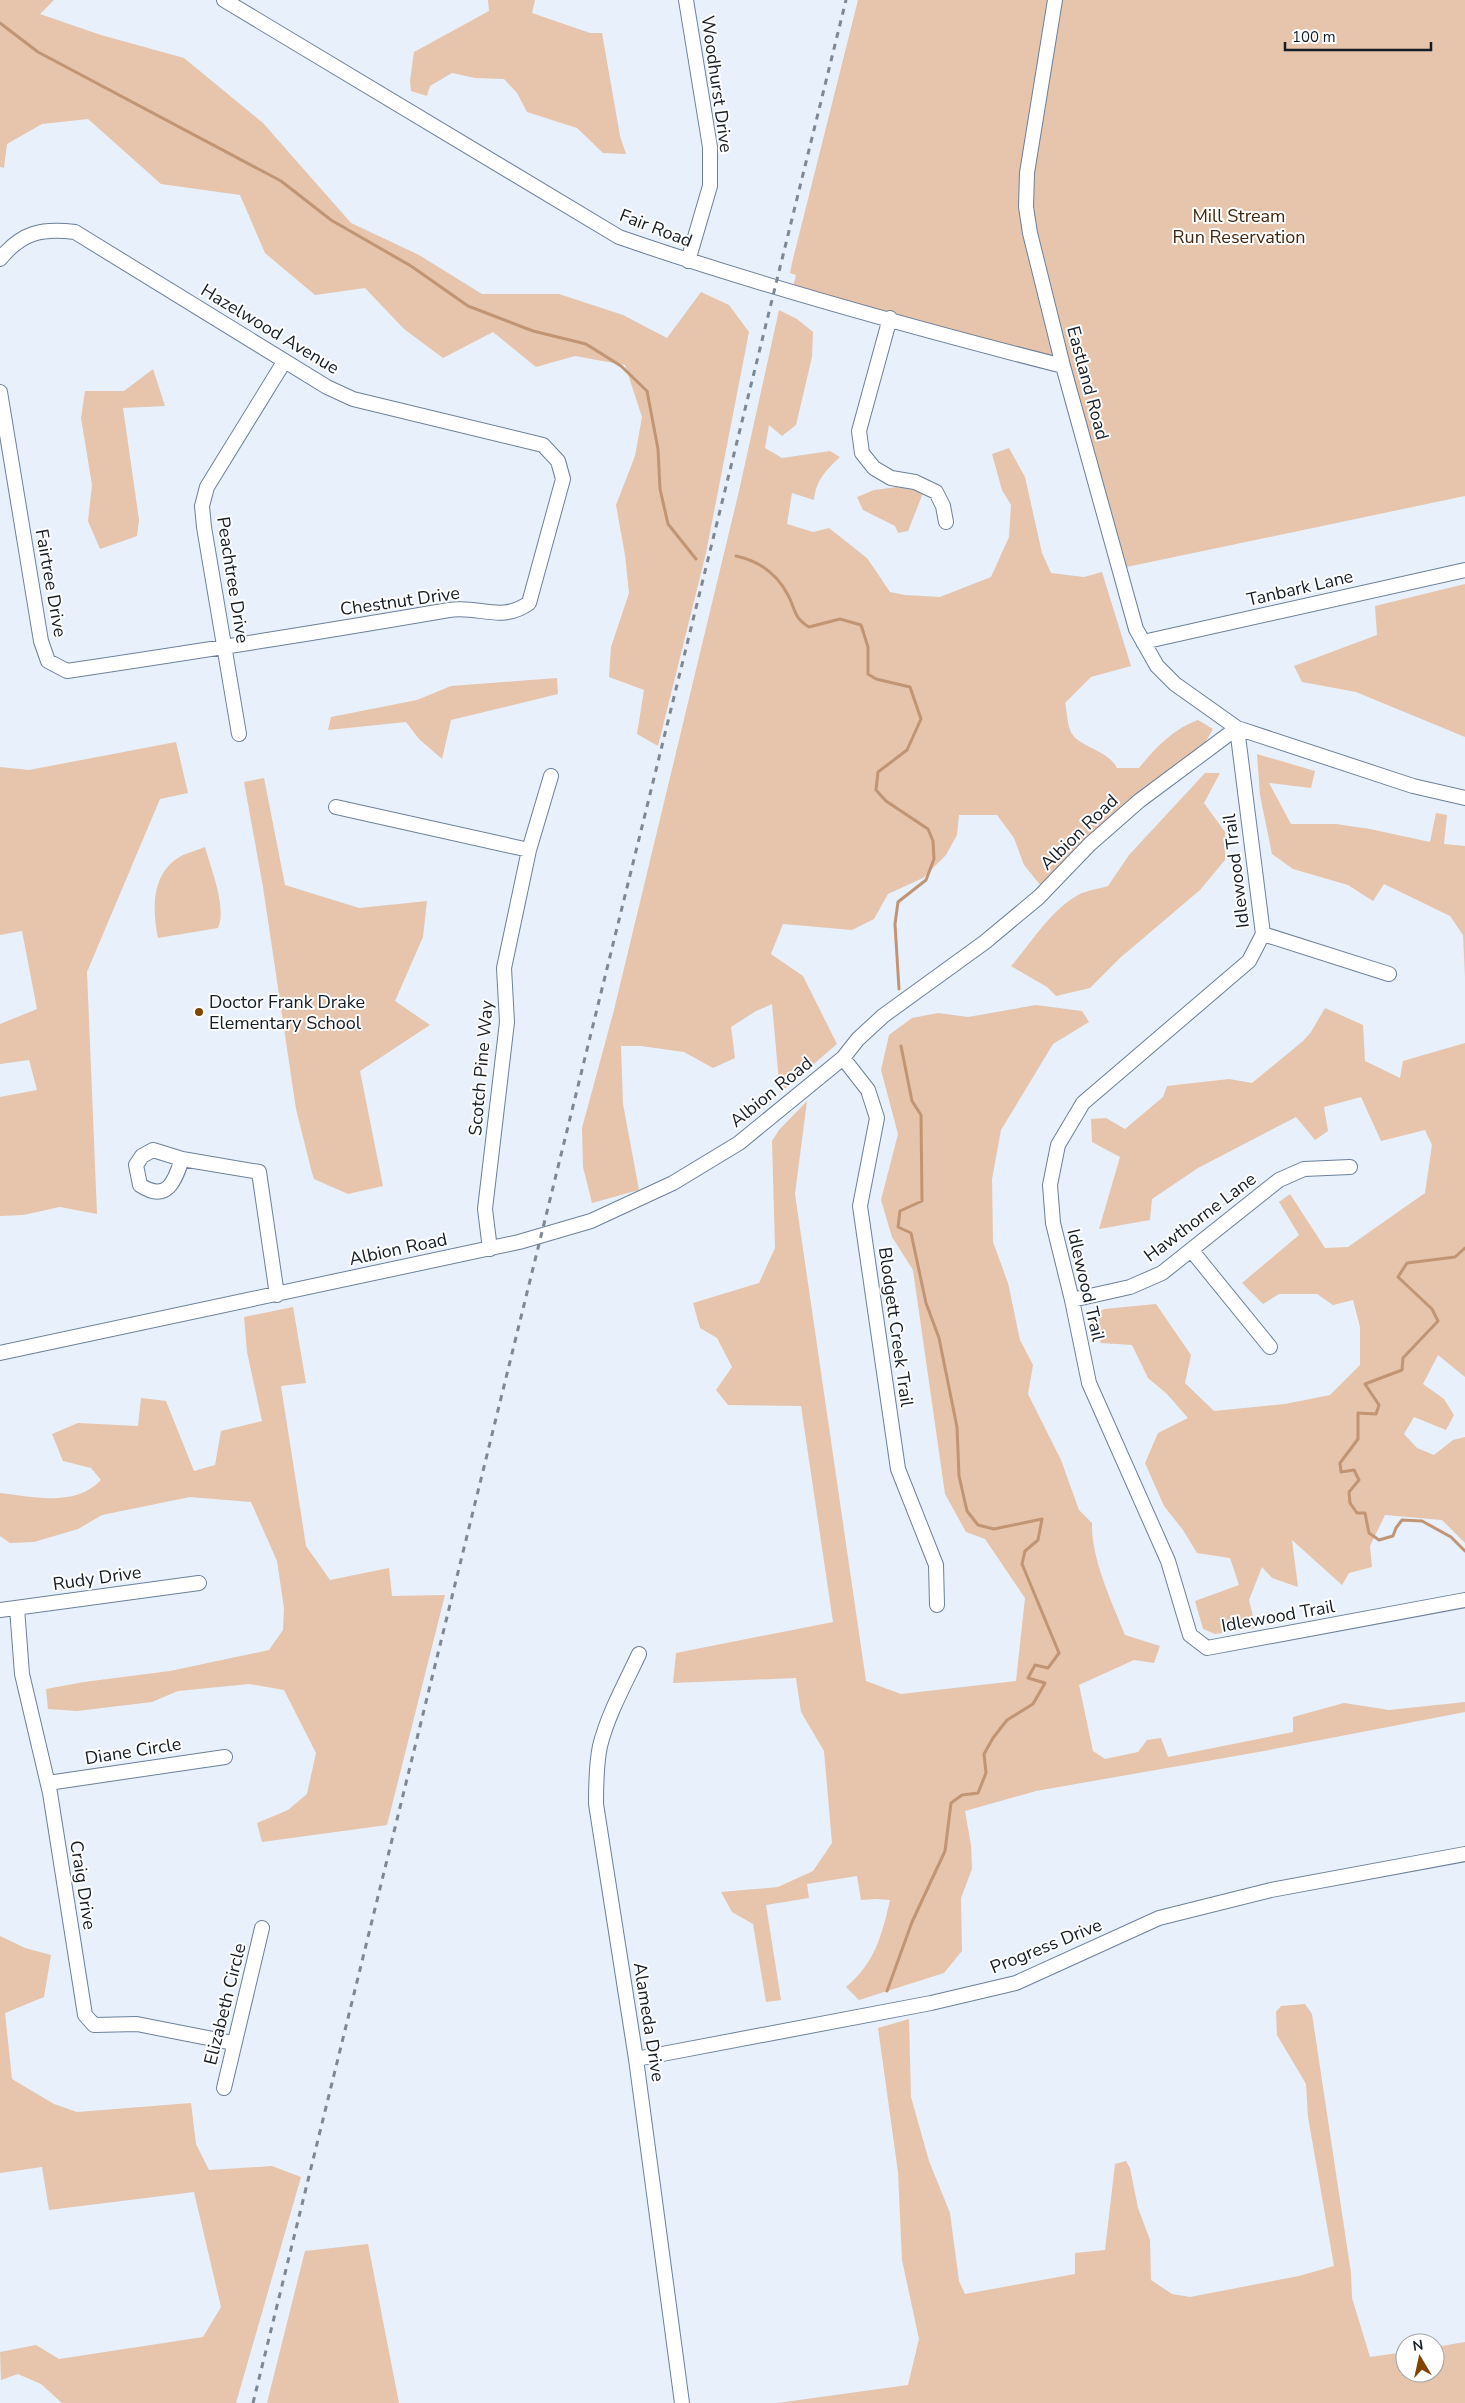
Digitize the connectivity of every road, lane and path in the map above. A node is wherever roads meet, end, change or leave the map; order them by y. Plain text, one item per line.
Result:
1 (224, 0) edge
2 (686, 0) edge
3 (1055, 0) edge
4 (0, 259) edge
5 (688, 261) junction
6 (890, 318) junction
7 (284, 362) junction
8 (1063, 366) junction
9 (0, 392) edge
10 (2, 422) edge
11 (543, 445) joint
12 (946, 522) dead end
13 (1465, 570) edge
14 (1143, 642) junction
15 (225, 648) junction
16 (1237, 728) junction
17 (239, 734) dead end
18 (550, 776) dead end
19 (1465, 798) edge
20 (336, 807) dead end
21 (529, 850) junction
22 (1263, 934) junction
23 (1390, 974) dead end
24 (843, 1058) junction
25 (182, 1159) dead end
26 (1350, 1167) dead end
27 (490, 1248) junction
28 (1192, 1251) junction
29 (277, 1295) junction
30 (1072, 1300) junction
31 (1270, 1346) dead end
32 (0, 1353) edge
33 (199, 1583) dead end
34 (1465, 1600) edge
35 (937, 1605) dead end
36 (17, 1608) junction
37 (0, 1610) edge
38 (639, 1654) dead end
39 (225, 1757) dead end
40 (48, 1784) junction
41 (1465, 1854) edge
42 (262, 1928) dead end
43 (233, 2043) junction
44 (636, 2059) junction
45 (224, 2088) dead end
46 (682, 2403) edge

1 - 5 street, Fair Road
2 - 5 street, Woodhurst Drive
3 - 8 street, Eastland Road
4 - 7 street, Hazelwood Avenue
5 - 6 street, Fair Road
6 - 8 street, Fair Road
6 - 12 street
7 - 11 street, Hazelwood Avenue
7 - 15 street, Peachtree Drive
8 - 14 street, Eastland Road
9 - 10 street, Fairtree Drive
10 - 15 street, Fairtree Drive
11 - 15 street, Chestnut Drive
13 - 14 street, Tanbark Lane
14 - 16 street, Eastland Road
15 - 17 street, Peachtree Drive
16 - 19 street
16 - 22 street, Idlewood Trail
16 - 24 street, Albion Road
18 - 21 street, Scotch Pine Way
20 - 21 street
21 - 27 street, Scotch Pine Way
22 - 23 street
22 - 30 street, Idlewood Trail
24 - 27 street, Albion Road
24 - 35 street, Blodgett Creek Trail
25 - 29 street
26 - 28 street, Hawthorne Lane
27 - 29 street, Albion Road
28 - 30 street, Hawthorne Lane
28 - 31 street
29 - 32 street, Albion Road
30 - 34 street, Idlewood Trail
33 - 36 street, Rudy Drive
36 - 37 street, Rudy Drive
36 - 40 street, Craig Drive
38 - 44 street, Alameda Drive
39 - 40 street, Diane Circle
40 - 43 street, Craig Drive
41 - 44 street, Progress Drive
42 - 43 street, Elizabeth Circle
43 - 45 street, Elizabeth Circle
44 - 46 street, Alameda Drive

